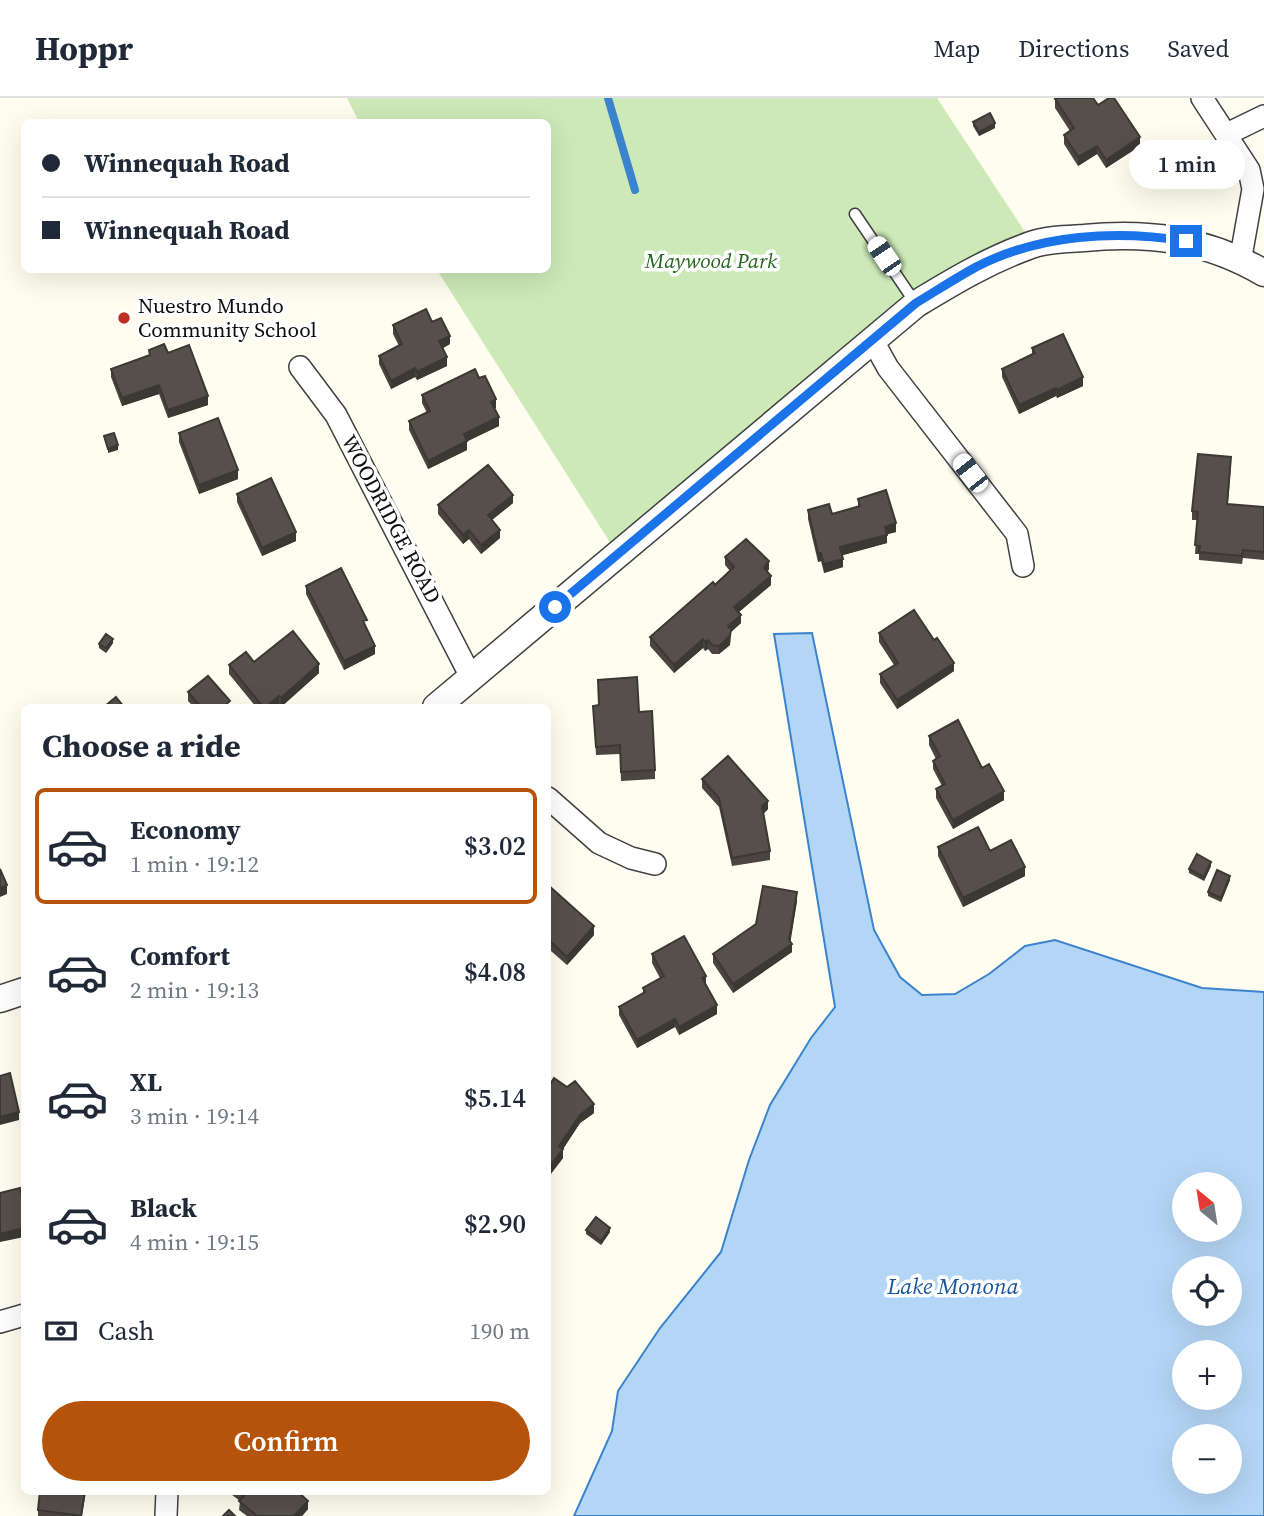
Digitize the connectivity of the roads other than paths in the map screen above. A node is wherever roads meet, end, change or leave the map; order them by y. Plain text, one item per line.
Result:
1 (1202, 98) edge
2 (1264, 116) edge
3 (1227, 134) junction
4 (855, 214) dead end
5 (1240, 262) junction
6 (1264, 273) edge
7 (916, 303) junction
8 (873, 341) junction
9 (300, 367) dead end
10 (1023, 566) dead end
11 (471, 677) junction
12 (446, 704) edge
13 (551, 801) edge
14 (655, 864) dead end
15 (21, 992) edge
16 (0, 999) edge
17 (21, 1316) edge
18 (0, 1322) edge
19 (167, 1495) edge
20 (166, 1516) edge

1 - 3 street
2 - 3 street
3 - 5 street
4 - 7 lane
5 - 6 street
5 - 7 street
7 - 8 street
8 - 10 street
8 - 11 street
9 - 11 street, WOODRIDGE ROAD
11 - 12 street
13 - 14 street
15 - 16 street
17 - 18 street
19 - 20 street

